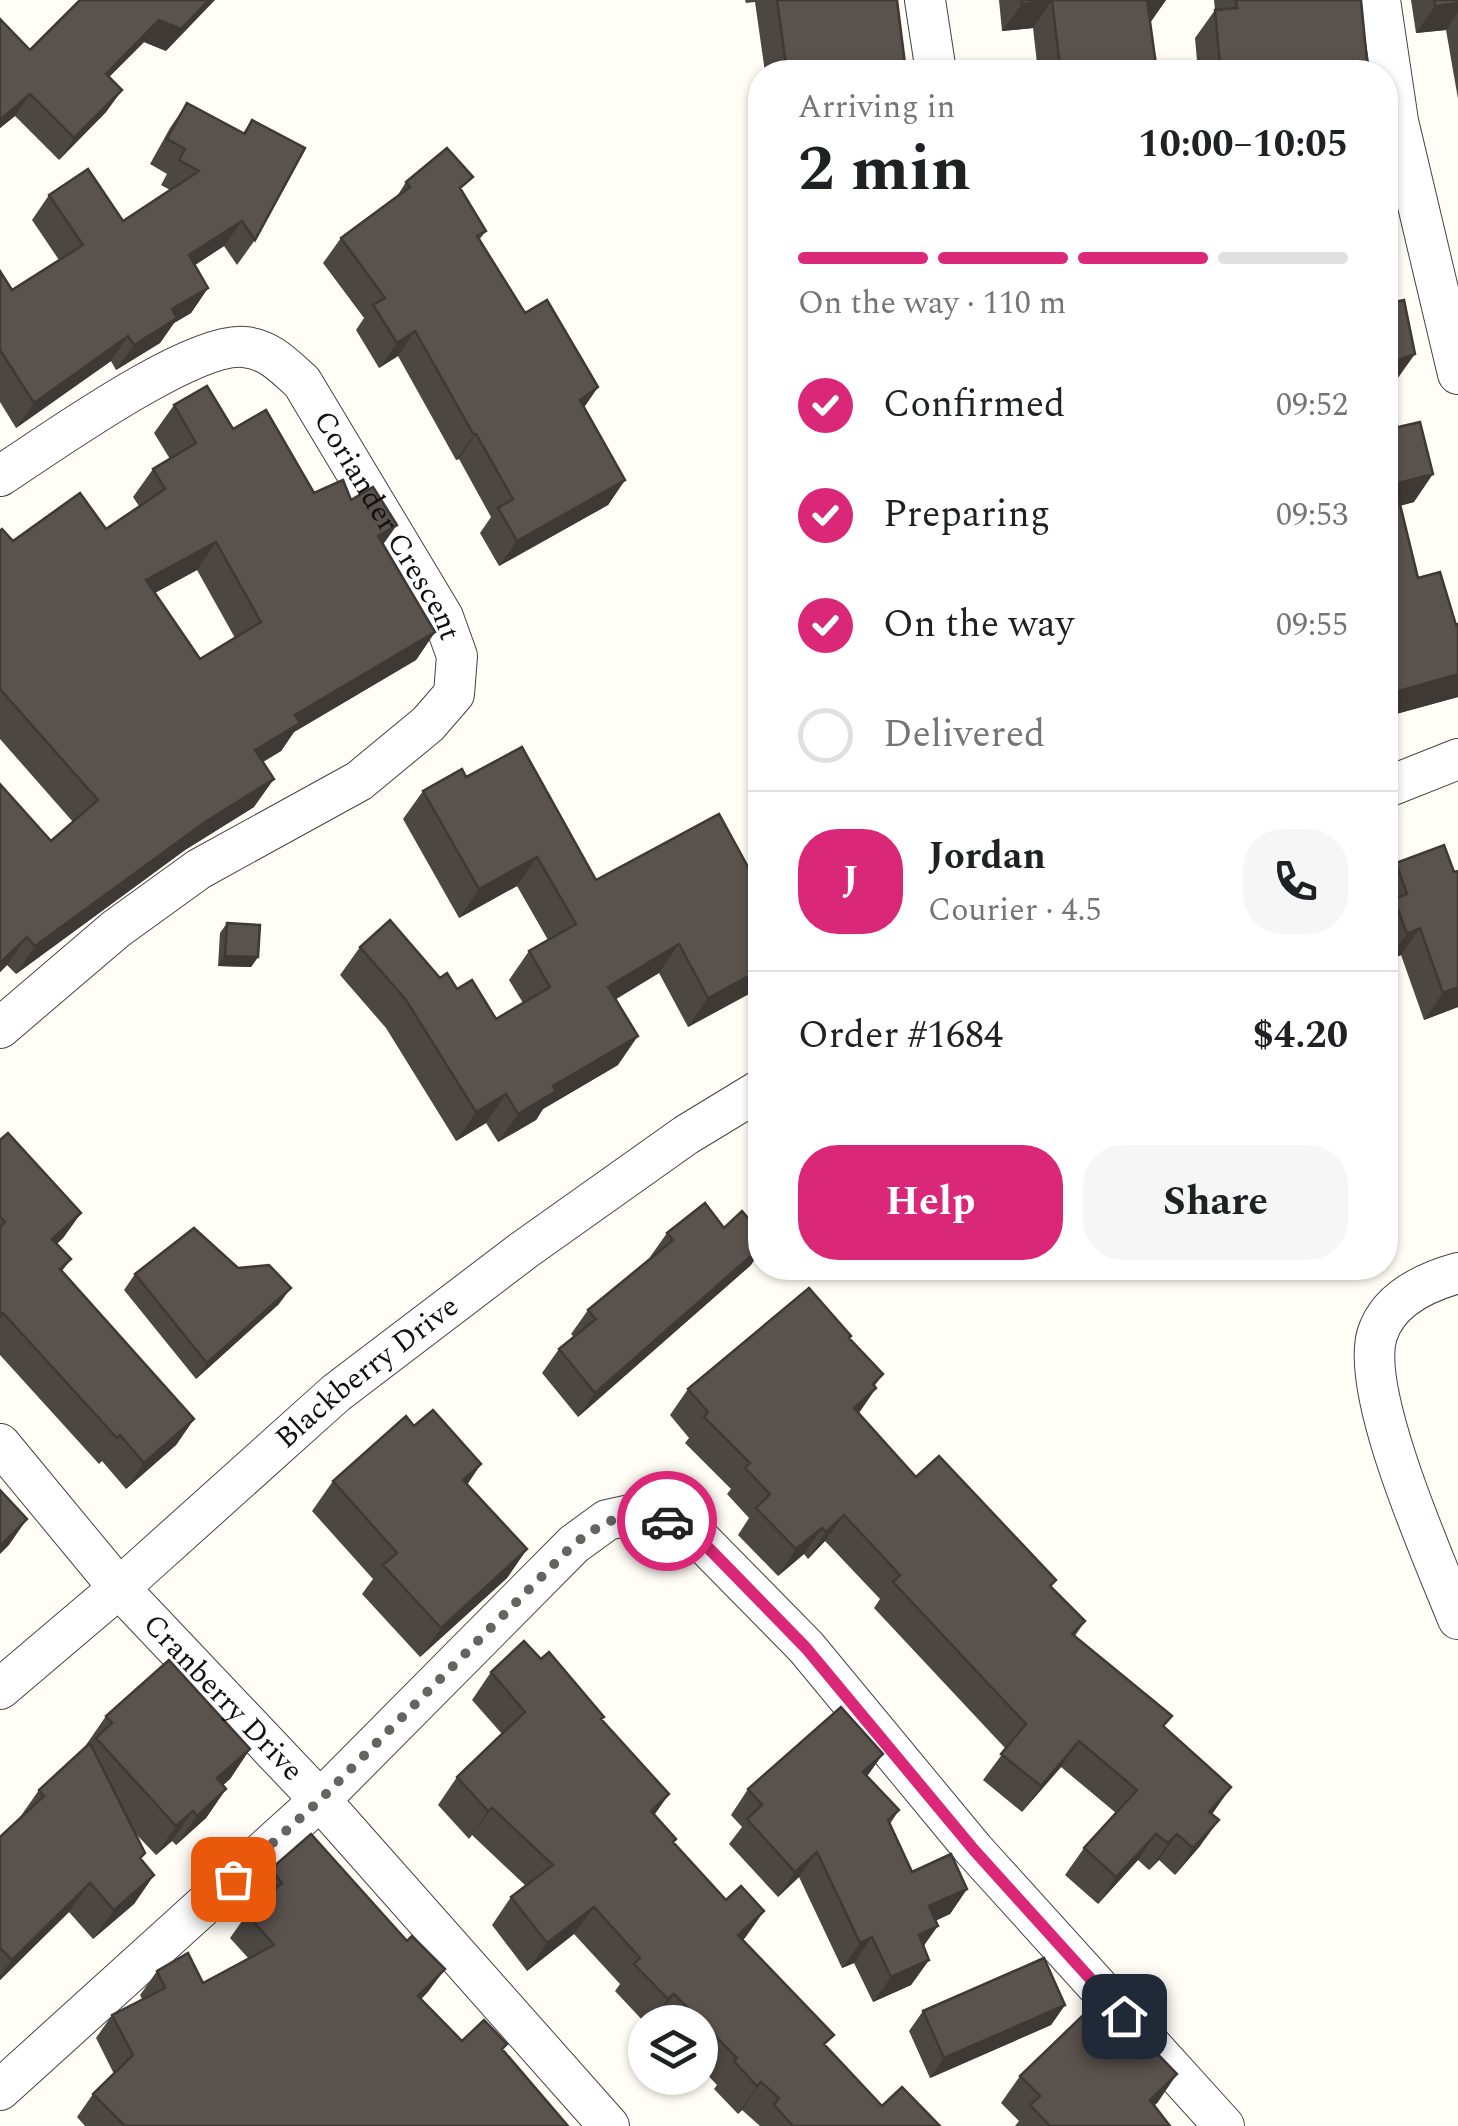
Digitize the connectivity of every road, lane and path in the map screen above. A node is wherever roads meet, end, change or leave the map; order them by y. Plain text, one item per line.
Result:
1 (925, 0) edge
2 (1380, 0) edge
3 (934, 60) edge
4 (1389, 60) edge
5 (1398, 121) edge
6 (1458, 374) edge
7 (0, 476) edge
8 (1458, 759) edge
9 (1398, 783) edge
10 (0, 1028) edge
11 (748, 1097) edge
12 (1458, 1273) edge
13 (0, 1444) edge
14 (118, 1588) junction
15 (1458, 1619) edge
16 (0, 1689) edge
17 (320, 1800) junction
18 (0, 2090) edge
19 (609, 2126) edge
20 (1224, 2126) edge

1 - 3 street
2 - 4 street
5 - 6 street
7 - 10 street, Coriander Crescent
8 - 9 street
11 - 14 street, Blackberry Drive
12 - 15 street
13 - 14 street, Cranberry Drive
14 - 16 street, Blackberry Drive
14 - 17 street, Cranberry Drive
17 - 18 street
17 - 19 street, Cranberry Drive
17 - 20 street

